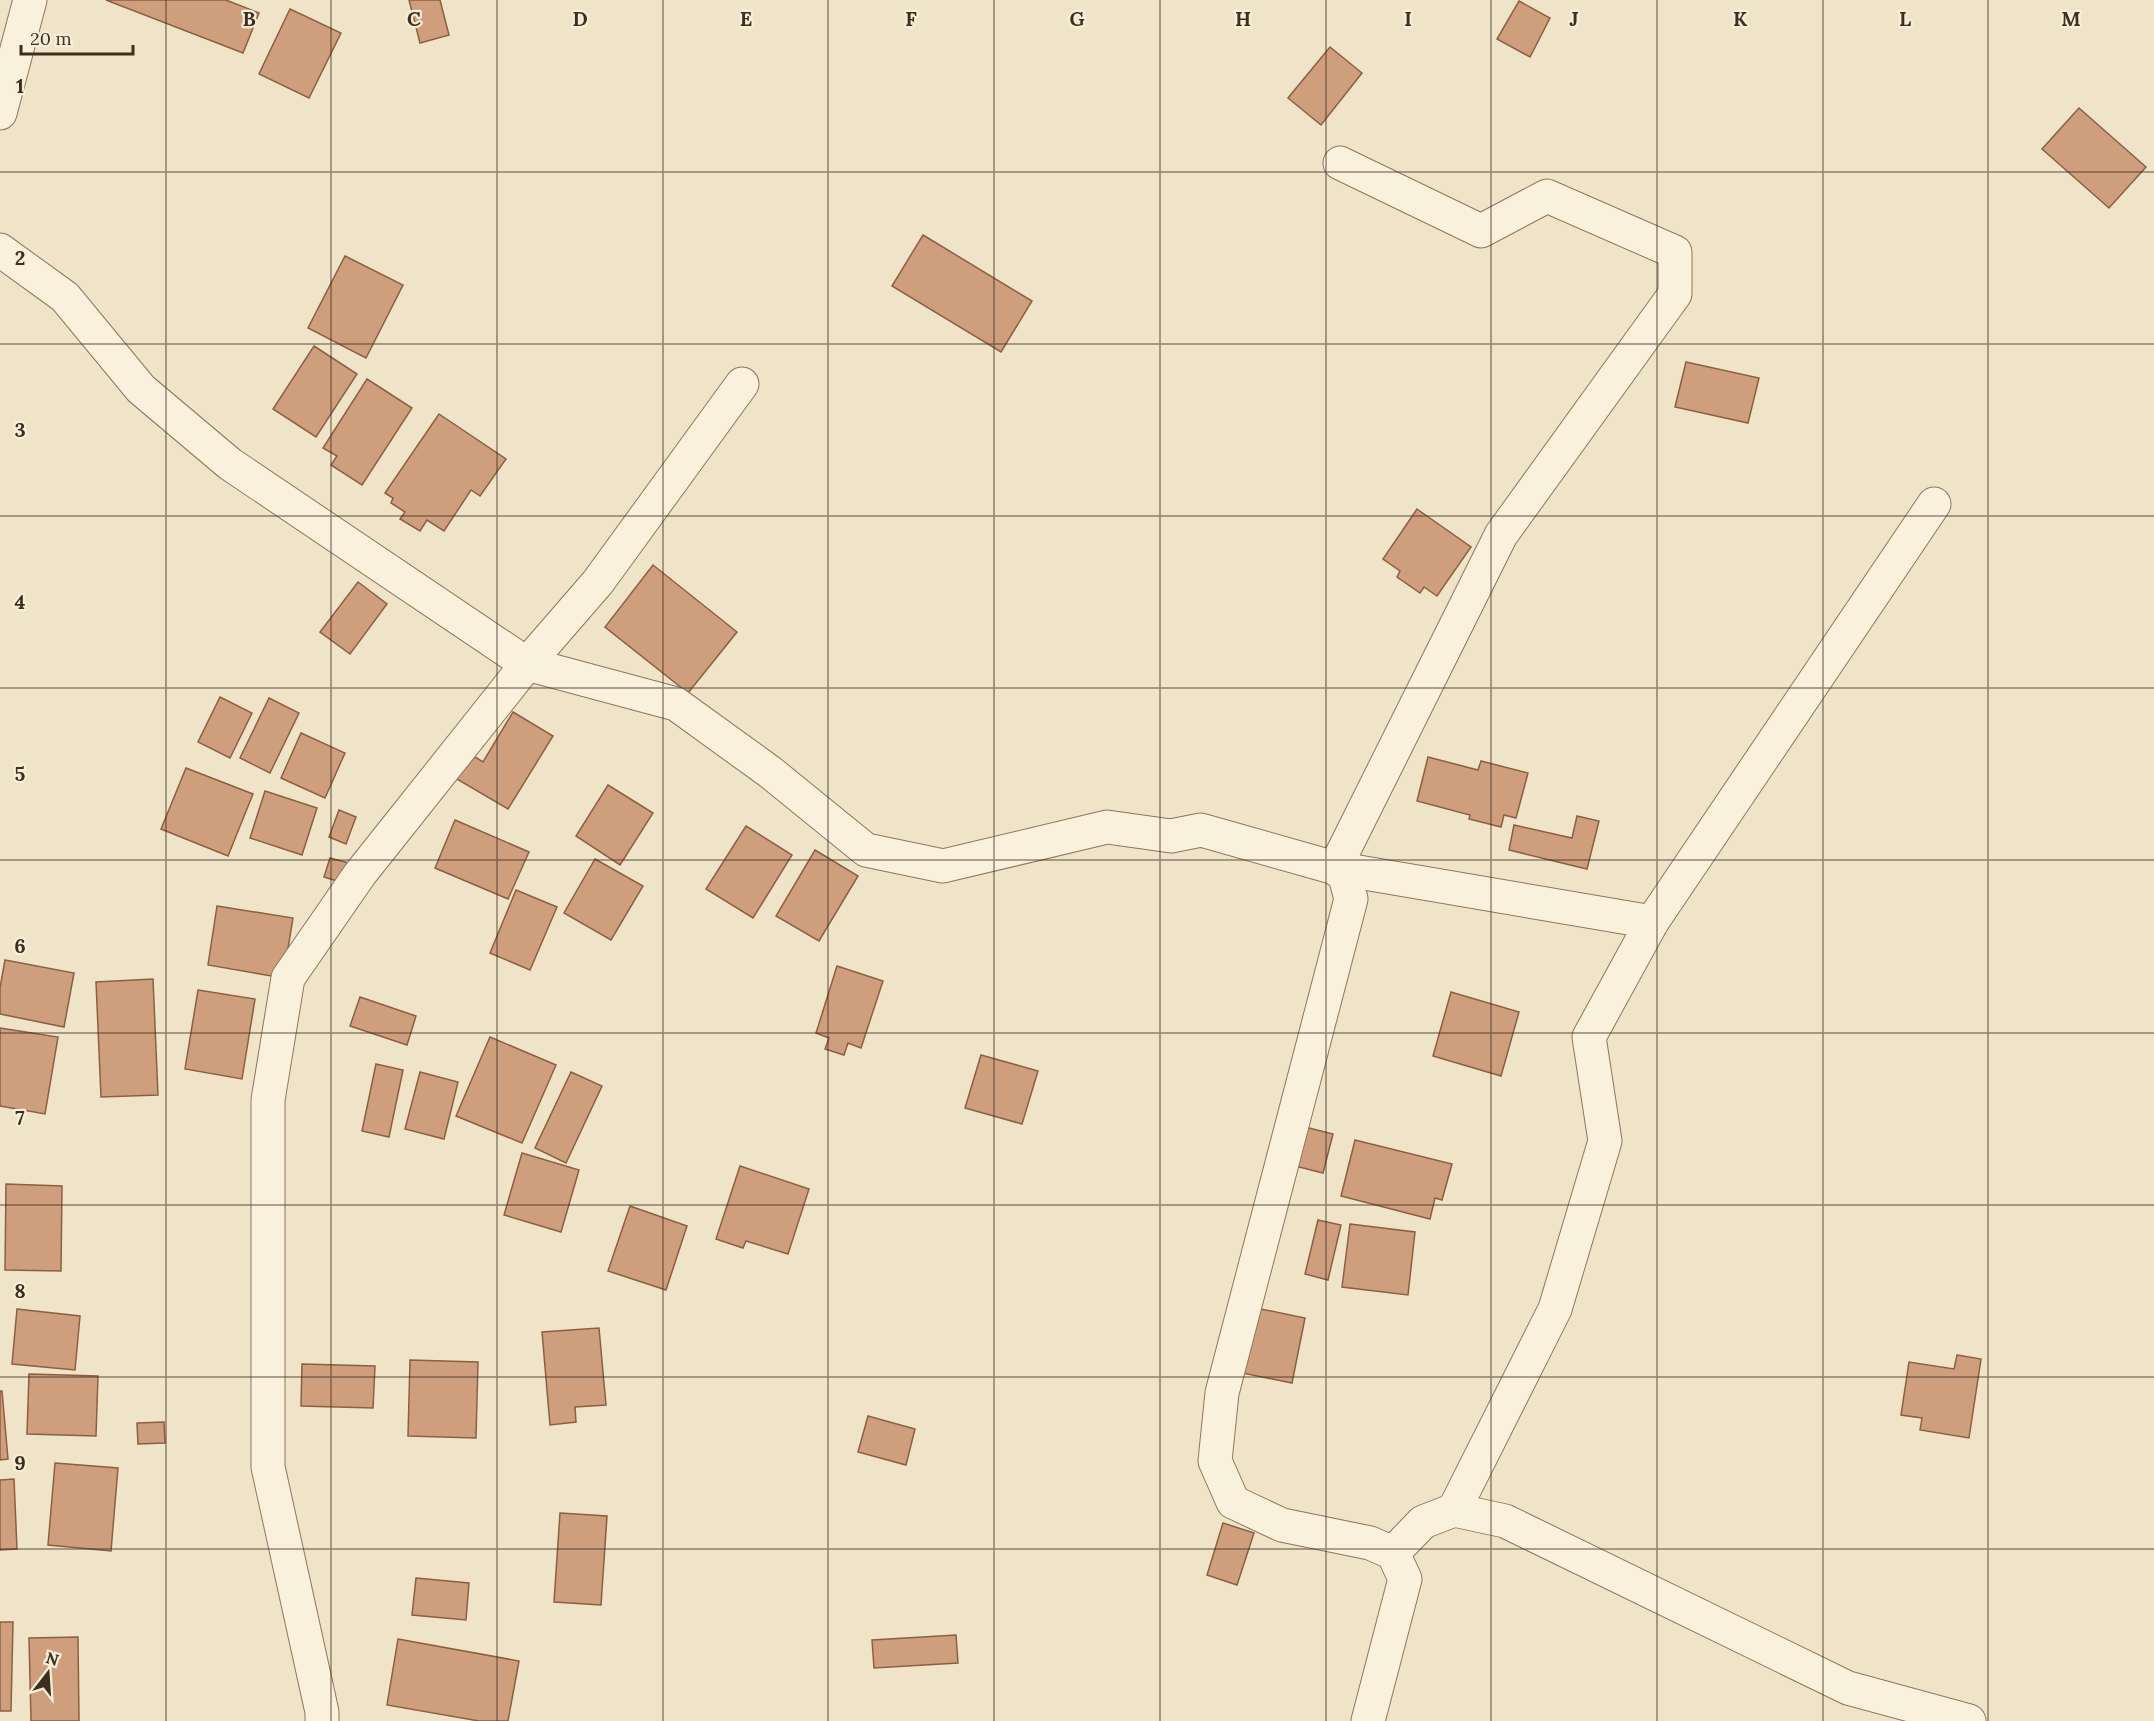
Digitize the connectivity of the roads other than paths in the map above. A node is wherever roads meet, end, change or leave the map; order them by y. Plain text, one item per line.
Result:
1 (30, 0) edge
2 (0, 113) edge
3 (1340, 163) dead end
4 (0, 250) edge
5 (742, 384) dead end
6 (1934, 504) dead end
7 (527, 664) junction
8 (1335, 867) junction
9 (1652, 922) junction
10 (1454, 1510) junction
11 (1393, 1553) junction
12 (322, 1721) edge
13 (1368, 1721) edge
14 (1969, 1721) edge

1 - 2 street
3 - 8 street
4 - 7 street
5 - 7 street
6 - 9 street
7 - 8 street
7 - 12 street
8 - 9 street
8 - 11 street
9 - 10 street
10 - 11 street
10 - 14 street
11 - 13 street

